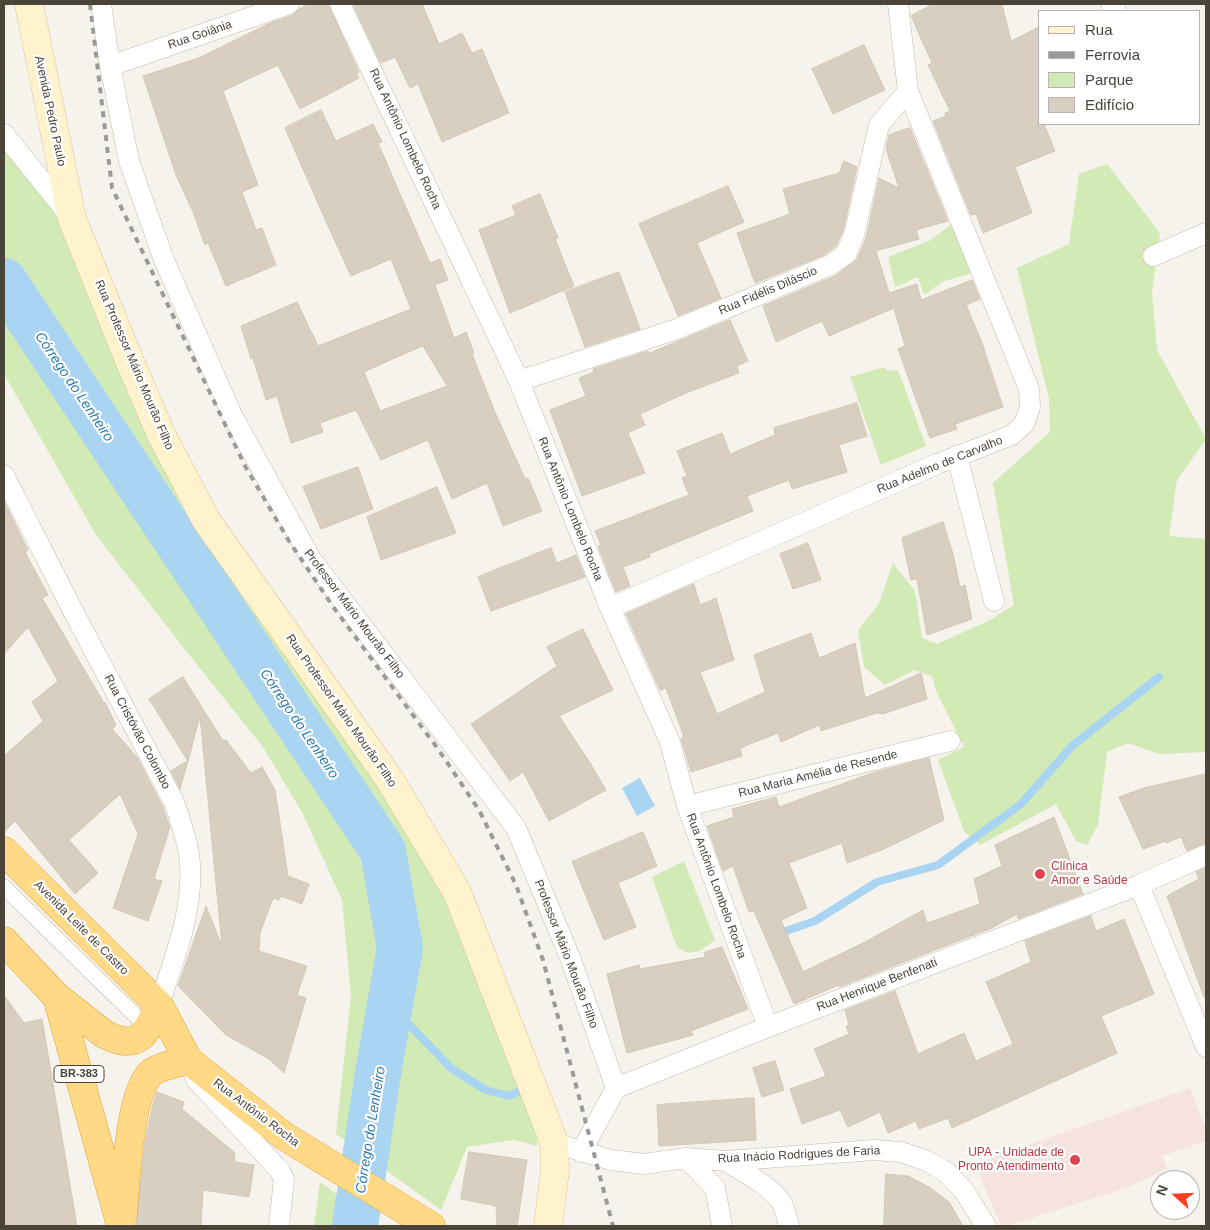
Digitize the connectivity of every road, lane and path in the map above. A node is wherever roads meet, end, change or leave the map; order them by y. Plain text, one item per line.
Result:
1 (29, 4) edge
2 (101, 4) edge
3 (290, 4) edge
4 (340, 4) edge
5 (898, 4) edge
6 (110, 66) junction
7 (908, 91) junction
8 (4, 134) edge
9 (72, 219) junction
10 (1206, 233) edge
11 (1153, 256) dead end
12 (520, 381) junction
13 (957, 456) junction
14 (4, 475) edge
15 (994, 601) dead end
16 (610, 608) junction
17 (950, 741) dead end
18 (687, 806) junction
19 (4, 850) edge
20 (1206, 855) edge
21 (1139, 885) junction
22 (4, 887) edge
23 (4, 941) edge
24 (57, 998) junction
25 (153, 1016) junction
26 (768, 1027) junction
27 (1206, 1046) edge
28 (188, 1060) junction
29 (616, 1088) junction
30 (554, 1142) junction
31 (581, 1152) junction
32 (686, 1158) junction
33 (726, 1161) junction
34 (548, 1225) edge
35 (121, 1226) edge
36 (279, 1226) edge
37 (431, 1226) edge
38 (722, 1226) edge
39 (789, 1226) edge
40 (986, 1226) edge

1 - 9 main road, Avenida Pedro Paulo
2 - 6 street, Professor Mário Mourão Filho
3 - 6 street, Rua Goiânia
4 - 12 street, Rua Antônio Lombelo Rocha
5 - 7 street, Rua Adelmo de Carvalho
6 - 29 street, Professor Mário Mourão Filho
7 - 12 street, Rua Fidélis Diláscio
7 - 13 street, Rua Adelmo de Carvalho
8 - 9 street
9 - 30 main road, Rua Professor Mário Mourão Filho
10 - 11 street
12 - 16 street, Rua Antônio Lombelo Rocha
13 - 15 street
13 - 16 street, Rua Adelmo de Carvalho
14 - 25 street, Rua Cristóvão Colombo
16 - 18 street, Rua Antônio Lombelo Rocha
17 - 18 street, Rua Maria Amélia de Resende
18 - 26 street, Rua Antônio Lombelo Rocha
19 - 25 highway, Avenida Leite de Castro
20 - 21 street, Rua Henrique Benfenati
21 - 26 street, Rua Henrique Benfenati
21 - 27 street
22 - 25 street
23 - 24 highway, BR-383
24 - 25 highway
24 - 35 highway, BR-383
25 - 28 highway, Rua Antônio Rocha
26 - 29 street, Rua Henrique Benfenati
28 - 35 highway
28 - 36 street
28 - 37 highway, Rua Antônio Rocha
29 - 31 street
30 - 31 street, Rua Inácio Rodrigues de Faria
30 - 34 main road, Rua Professor Mário Mourão Filho
31 - 32 street, Rua Inácio Rodrigues de Faria
32 - 33 street, Rua Inácio Rodrigues de Faria
32 - 38 street
33 - 39 street
33 - 40 street, Rua Inácio Rodrigues de Faria

